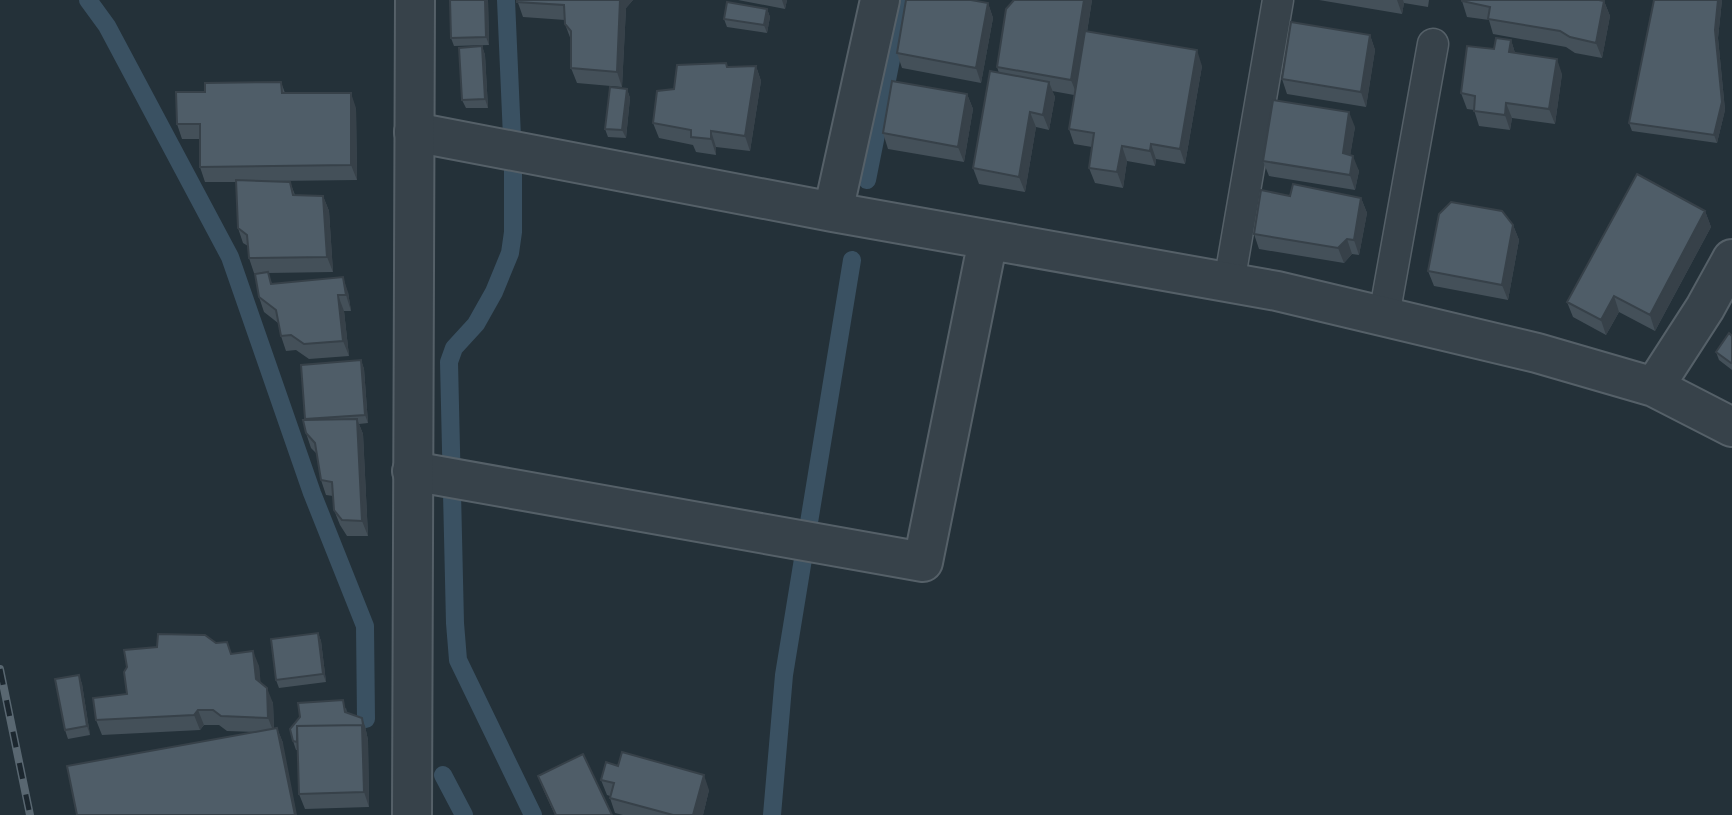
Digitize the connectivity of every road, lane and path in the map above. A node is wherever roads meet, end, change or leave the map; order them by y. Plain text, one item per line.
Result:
1 (415, 0) edge
2 (880, 0) edge
3 (1278, 0) edge
4 (1433, 44) dead end
5 (414, 132) junction
6 (833, 212) junction
7 (988, 240) junction
8 (1732, 259) edge
9 (1229, 283) junction
10 (1384, 316) junction
11 (1654, 387) junction
12 (1732, 427) edge
13 (412, 471) junction
14 (412, 815) edge

1 - 5 street
2 - 6 street
3 - 9 lane
4 - 10 lane
5 - 6 street
5 - 13 street
6 - 7 street
7 - 9 street
7 - 13 street
8 - 11 street
9 - 10 street
10 - 11 street
11 - 12 street
13 - 14 street

